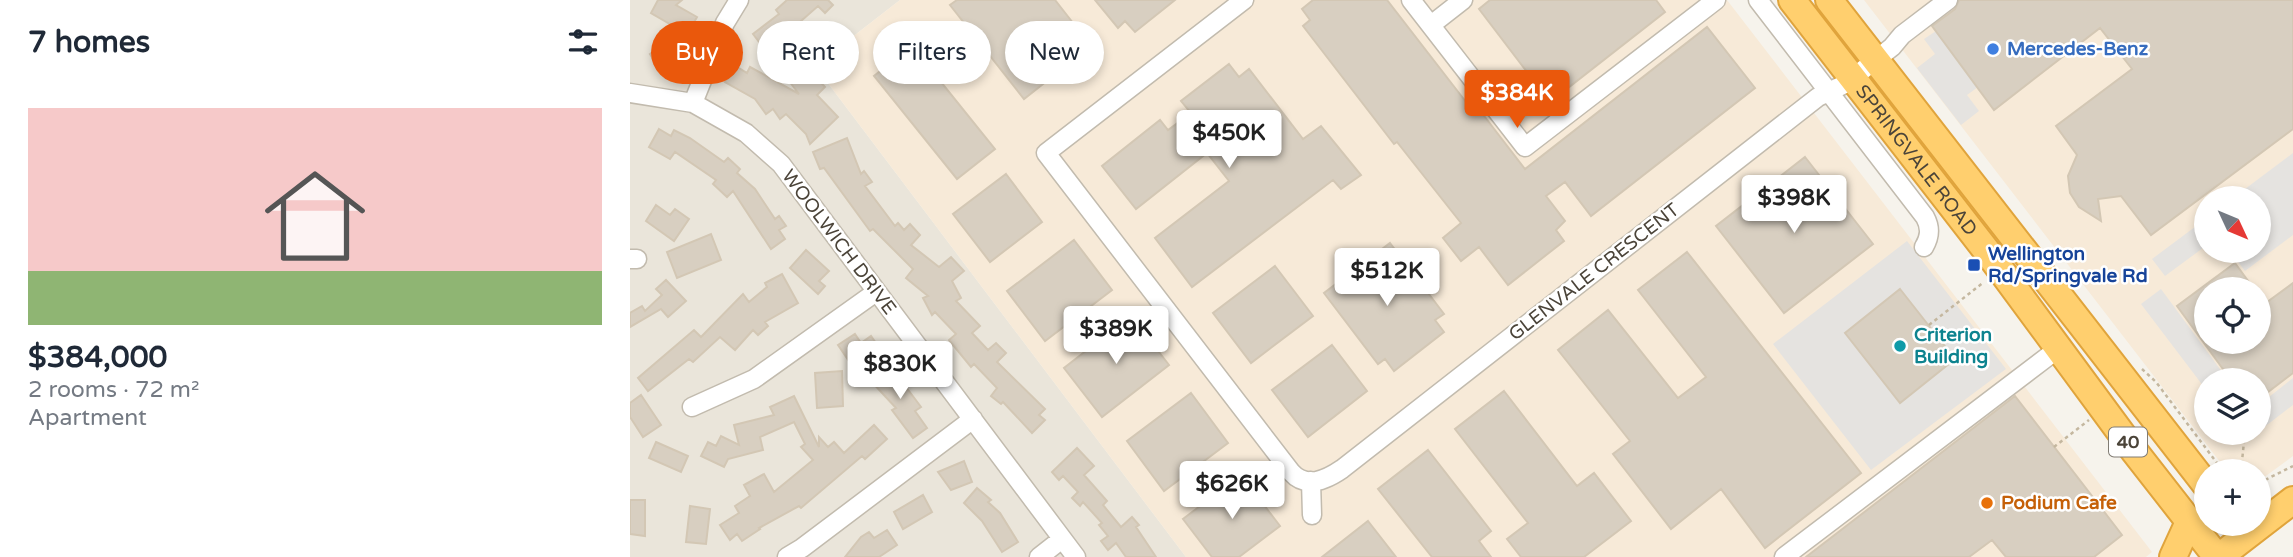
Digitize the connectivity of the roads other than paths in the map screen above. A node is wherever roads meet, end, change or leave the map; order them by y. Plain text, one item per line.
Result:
1 (739, 0) edge
2 (1244, 0) edge
3 (1411, 0) edge
4 (1463, 0) edge
5 (1716, 0) edge
6 (1758, 0) edge
7 (1792, 0) edge
8 (1829, 0) edge
9 (1948, 0) edge
10 (1431, 25) junction
11 (1875, 60) junction
12 (1853, 78) junction
13 (630, 93) edge
14 (1828, 93) junction
15 (693, 103) junction
16 (1924, 247) dead end
17 (876, 292) junction
18 (2059, 348) junction
19 (692, 407) dead end
20 (973, 419) junction
21 (2194, 467) edge
22 (1311, 481) junction
23 (2277, 505) edge
24 (1312, 515) dead end
25 (2189, 522) junction
26 (1062, 539) junction
27 (2246, 539) edge
28 (787, 557) edge
29 (1039, 557) edge
30 (1076, 557) edge
31 (1784, 557) edge
32 (2174, 557) edge
33 (2218, 557) edge

1 - 15 street
2 - 22 street
3 - 10 street
4 - 10 street
5 - 10 street
6 - 14 street, SPRINGVALE ROAD
7 - 12 highway, SPRINGVALE ROAD / 40
8 - 11 highway, SPRINGVALE ROAD / 40
9 - 11 street, GLENVALE CRESCENT
11 - 12 street, GLENVALE CRESCENT
11 - 21 highway, SPRINGVALE ROAD / 40
12 - 14 street, GLENVALE CRESCENT
12 - 18 highway, SPRINGVALE ROAD / 40
13 - 15 street, WOOLWICH DRIVE
14 - 16 street, SPRINGVALE ROAD
14 - 22 street, GLENVALE CRESCENT
15 - 17 street, WOOLWICH DRIVE
17 - 19 street
17 - 20 street, WOOLWICH DRIVE
18 - 25 highway, SPRINGVALE ROAD / 40
18 - 31 street
20 - 26 street, WOOLWICH DRIVE
20 - 28 street
22 - 24 street
23 - 27 highway
25 - 32 highway
25 - 33 highway, SPRINGVALE ROAD / 40
26 - 29 street
26 - 30 street, WOOLWICH DRIVE
27 - 33 highway

